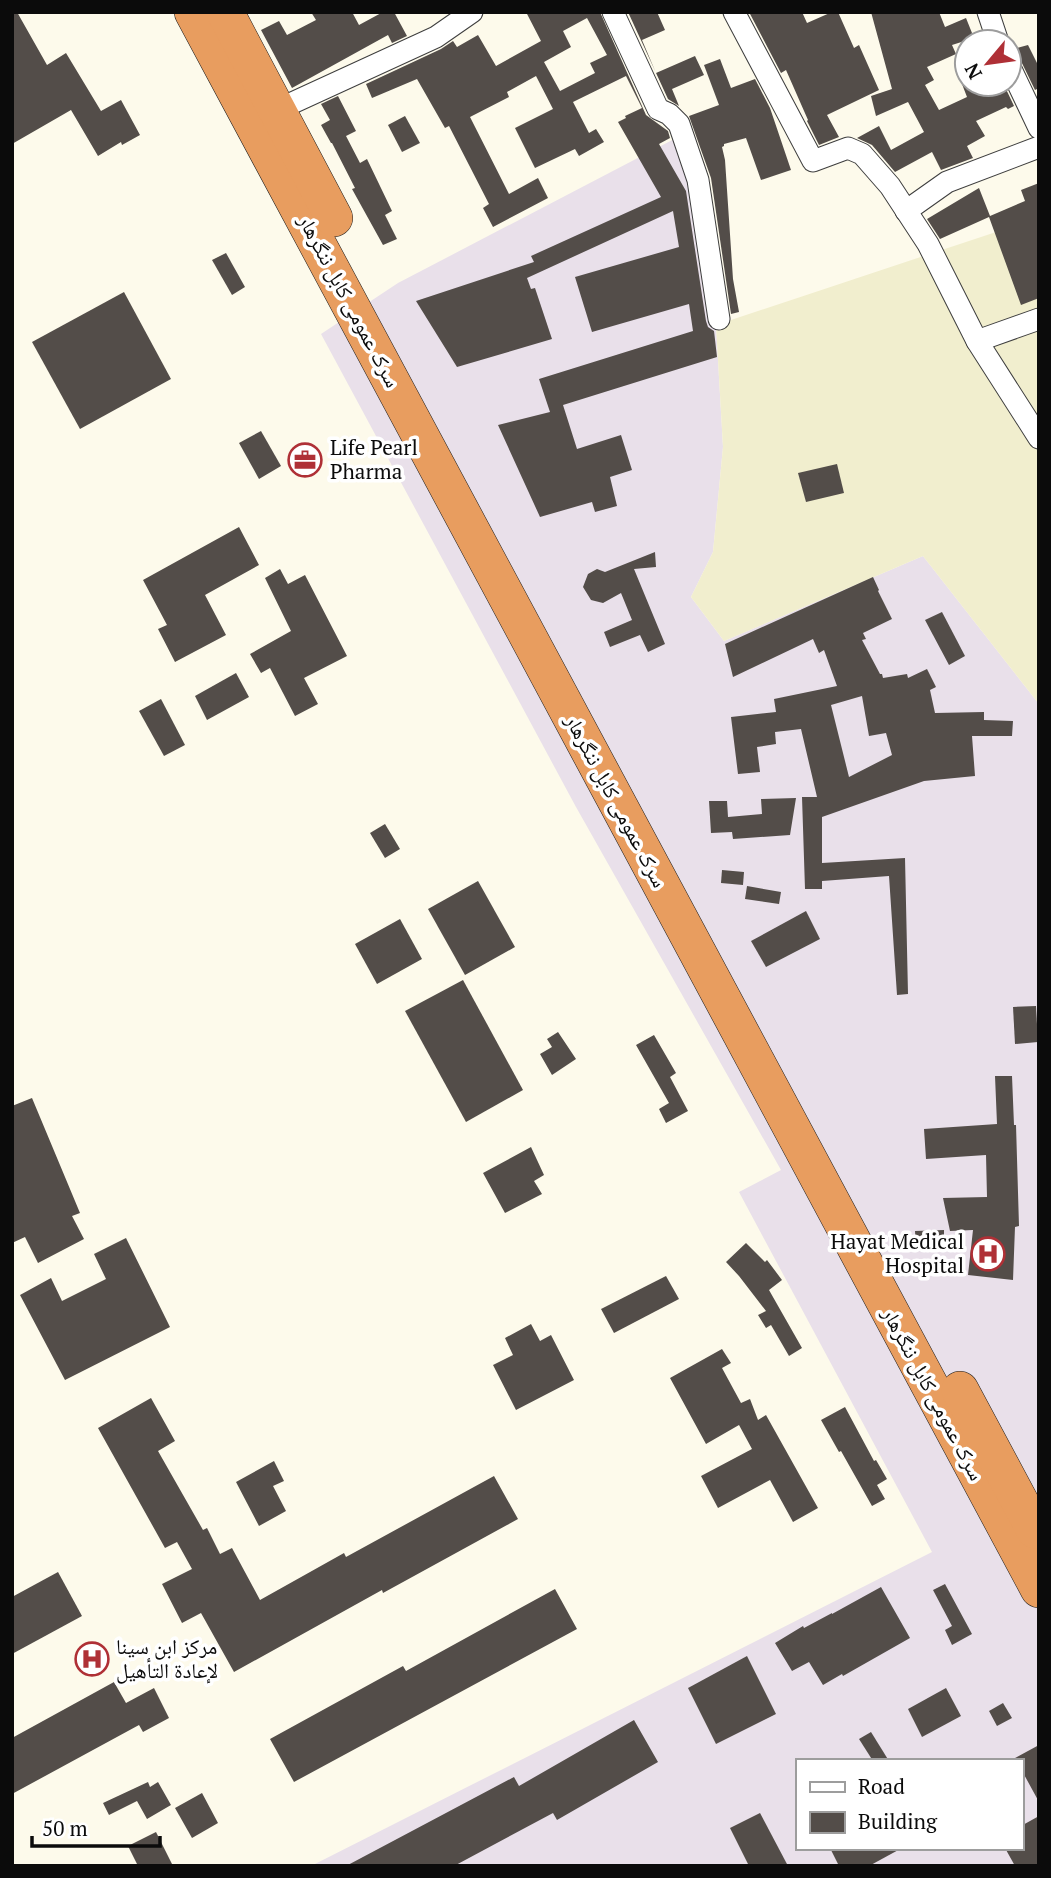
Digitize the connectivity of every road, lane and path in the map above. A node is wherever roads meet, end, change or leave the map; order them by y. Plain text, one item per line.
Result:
1 (193, 12) edge
2 (225, 12) edge
3 (472, 12) edge
4 (613, 12) edge
5 (734, 12) edge
6 (1023, 94) edge
7 (276, 110) junction
8 (1039, 128) edge
9 (1039, 147) edge
10 (906, 211) junction
11 (719, 319) dead end
12 (1039, 319) edge
13 (977, 341) junction
14 (433, 433) junction
15 (1039, 438) edge
16 (984, 1463) junction
17 (1039, 1537) edge
18 (1039, 1589) edge

1 - 14 highway, سرک عمومی کابل ننگرهار
2 - 7 highway, سرک عمومی کابل ننگرهار
3 - 7 street
4 - 11 street
5 - 10 street
6 - 8 street
7 - 14 highway, سرک عمومی کابل ننگرهار
9 - 10 street
10 - 13 street
12 - 13 street
13 - 15 street
14 - 16 highway, سرک عمومی کابل ننگرهار
16 - 17 highway, سرک عمومی کابل ننگرهار
16 - 18 highway, سرک عمومی کابل ننگرهار

